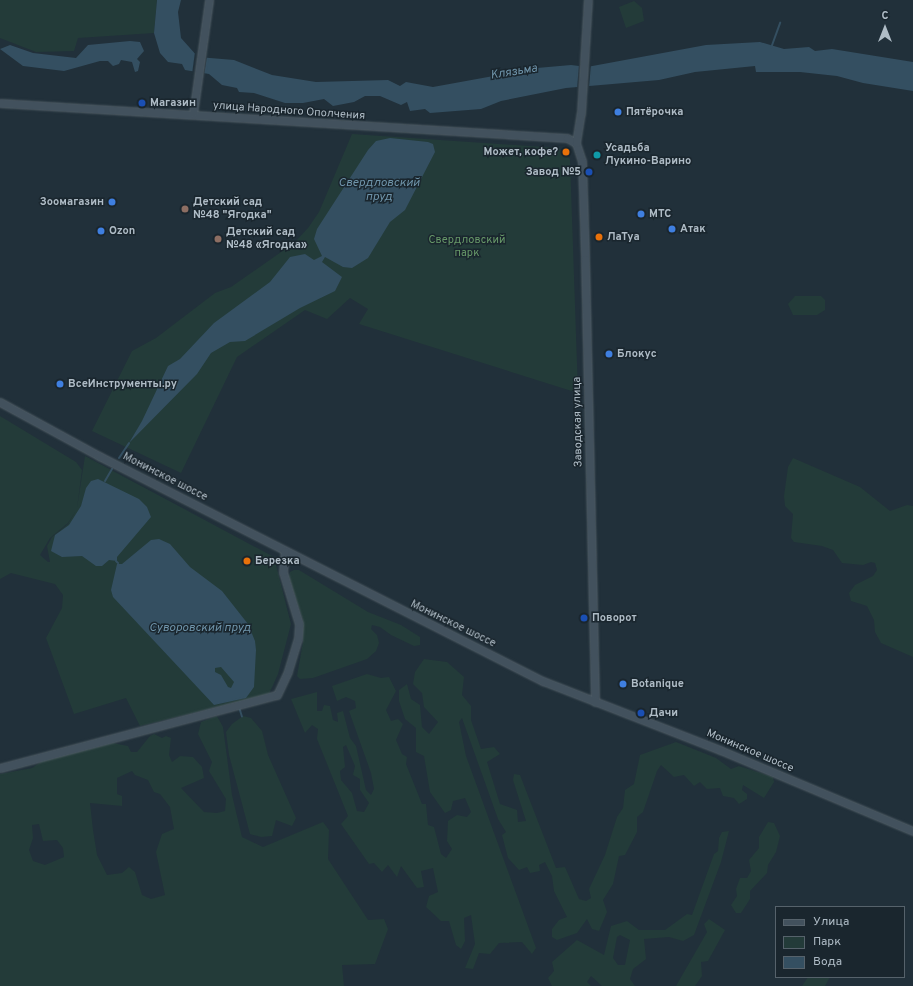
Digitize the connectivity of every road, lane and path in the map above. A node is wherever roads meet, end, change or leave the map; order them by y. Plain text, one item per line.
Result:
1 (209, 0) edge
2 (588, 0) edge
3 (0, 103) edge
4 (193, 114) junction
5 (576, 143) junction
6 (0, 402) edge
7 (285, 551) junction
8 (595, 702) junction
9 (0, 768) edge
10 (913, 831) edge

1 - 4 street
2 - 5 street
3 - 4 street, улица Народного Ополчения
4 - 5 street, улица Народного Ополчения
5 - 8 street, Заводская улица
6 - 7 street, Монинское шоссе
7 - 8 street, Монинское шоссе
7 - 9 street
8 - 10 street, Монинское шоссе

